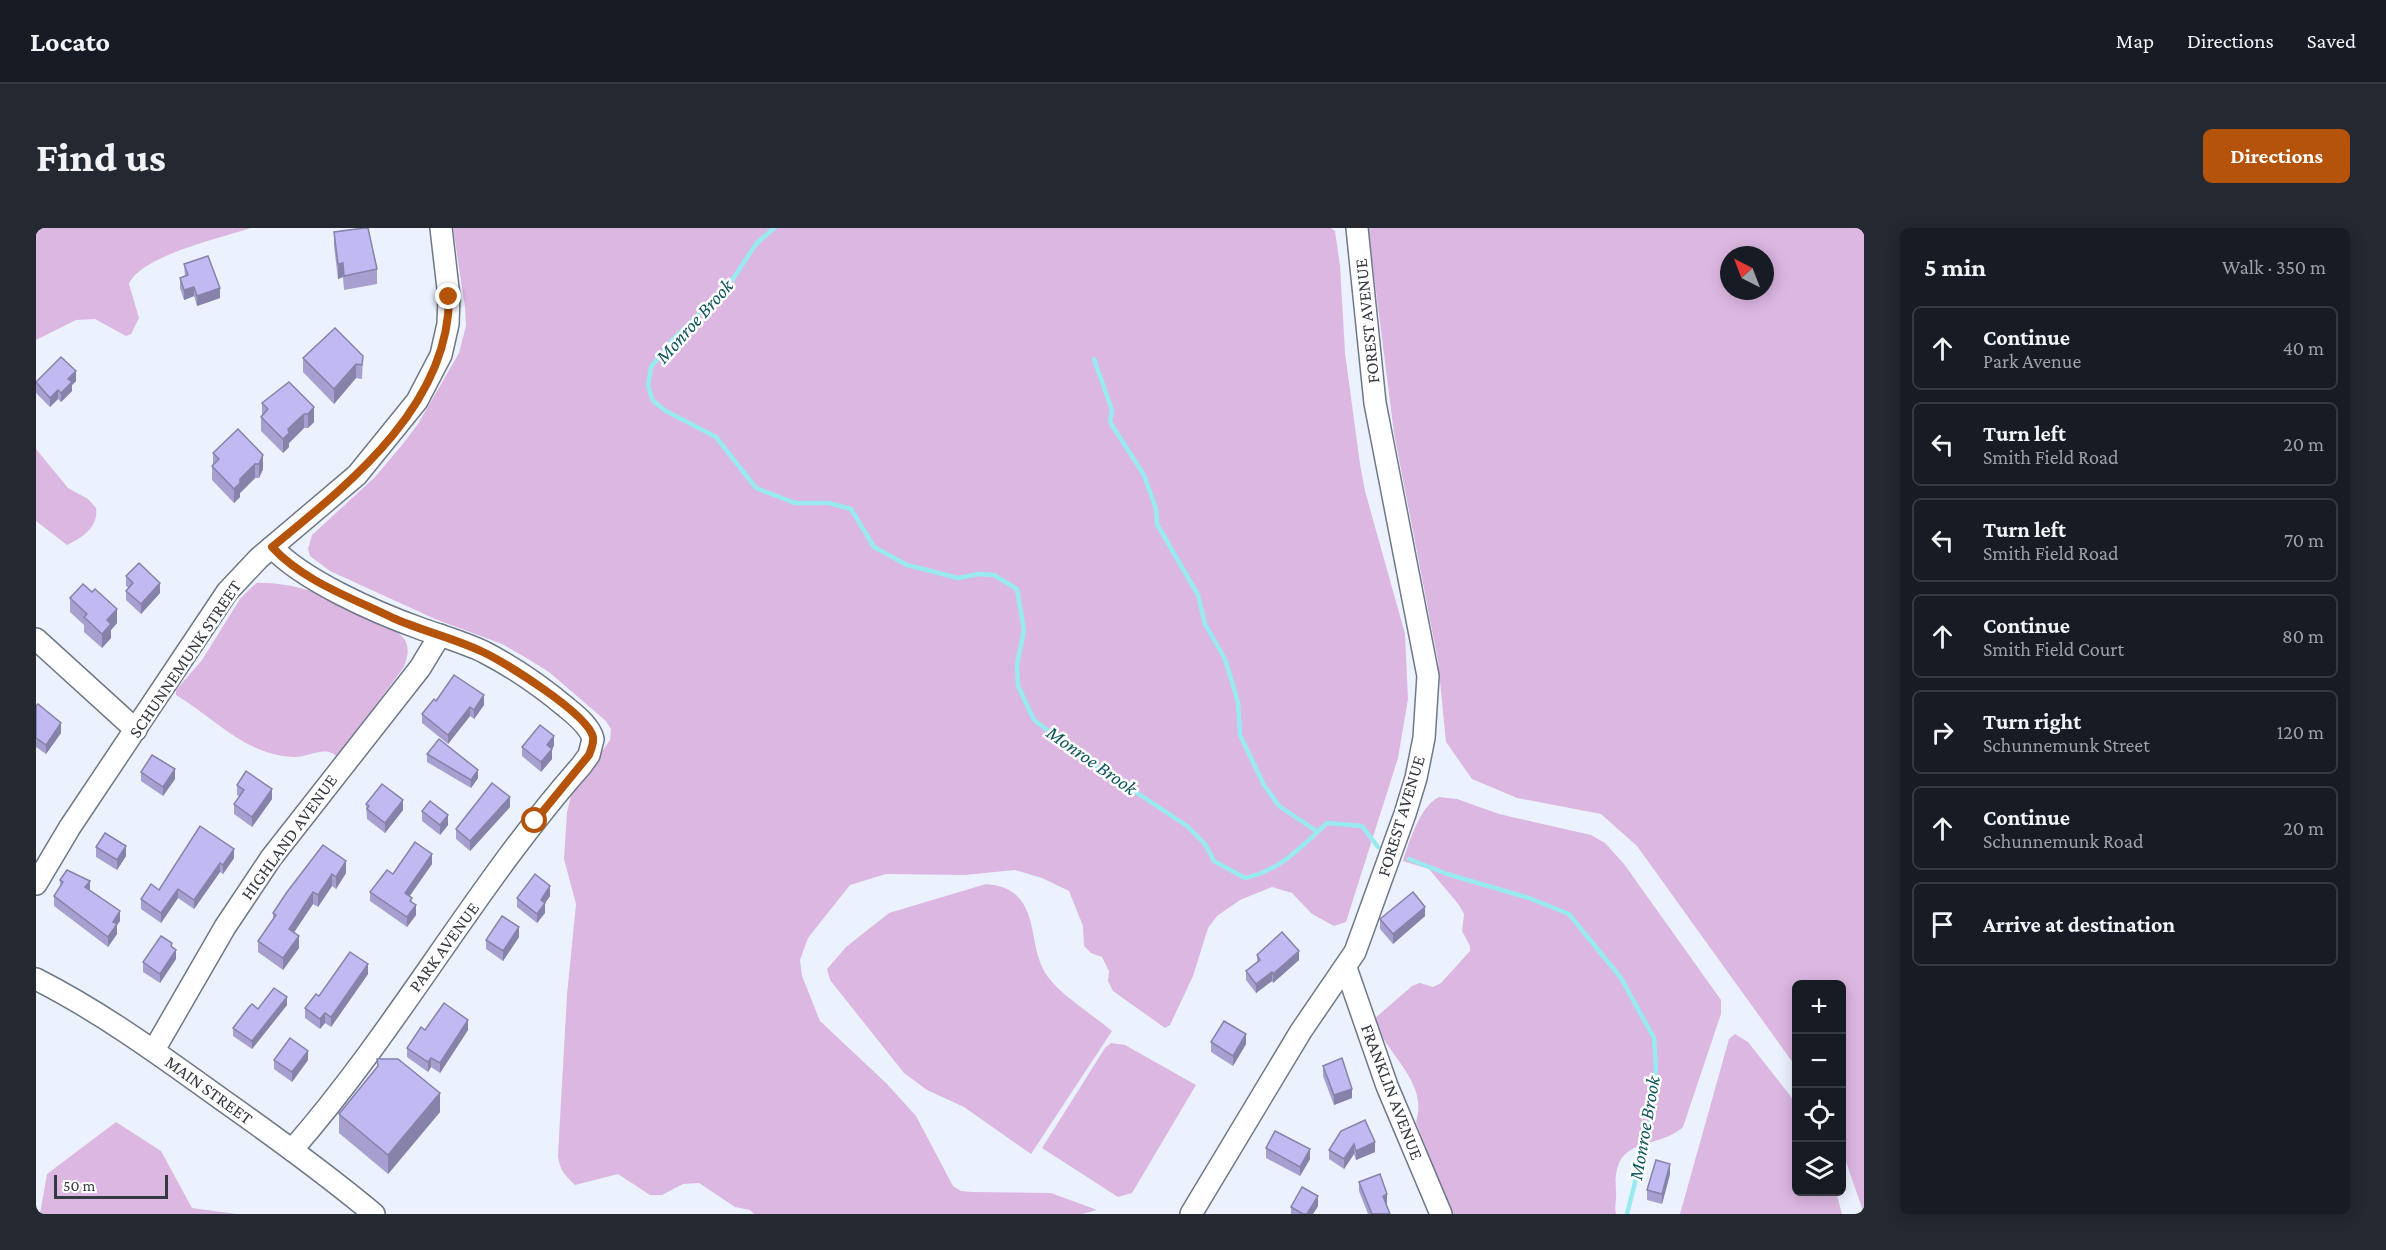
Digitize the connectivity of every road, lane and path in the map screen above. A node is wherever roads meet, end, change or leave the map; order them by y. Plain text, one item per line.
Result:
1 (441, 228) edge
2 (1357, 228) edge
3 (272, 547) junction
4 (440, 635) junction
5 (36, 639) edge
6 (136, 730) junction
7 (36, 884) edge
8 (1346, 968) junction
9 (36, 979) edge
10 (154, 1050) junction
11 (292, 1150) junction
12 (374, 1214) edge
13 (1191, 1214) edge
14 (1441, 1214) edge

1 - 3 street, SCHUNNEMUNK STREET
2 - 8 street, FOREST AVENUE
3 - 4 street
3 - 6 street, SCHUNNEMUNK STREET
4 - 10 street, HIGHLAND AVENUE
4 - 11 street, PARK AVENUE
5 - 6 street
6 - 7 street, SCHUNNEMUNK STREET
8 - 13 street, FOREST AVENUE
8 - 14 street, FRANKLIN AVENUE
9 - 10 street, MAIN STREET
10 - 11 street, MAIN STREET
11 - 12 street, MAIN STREET

